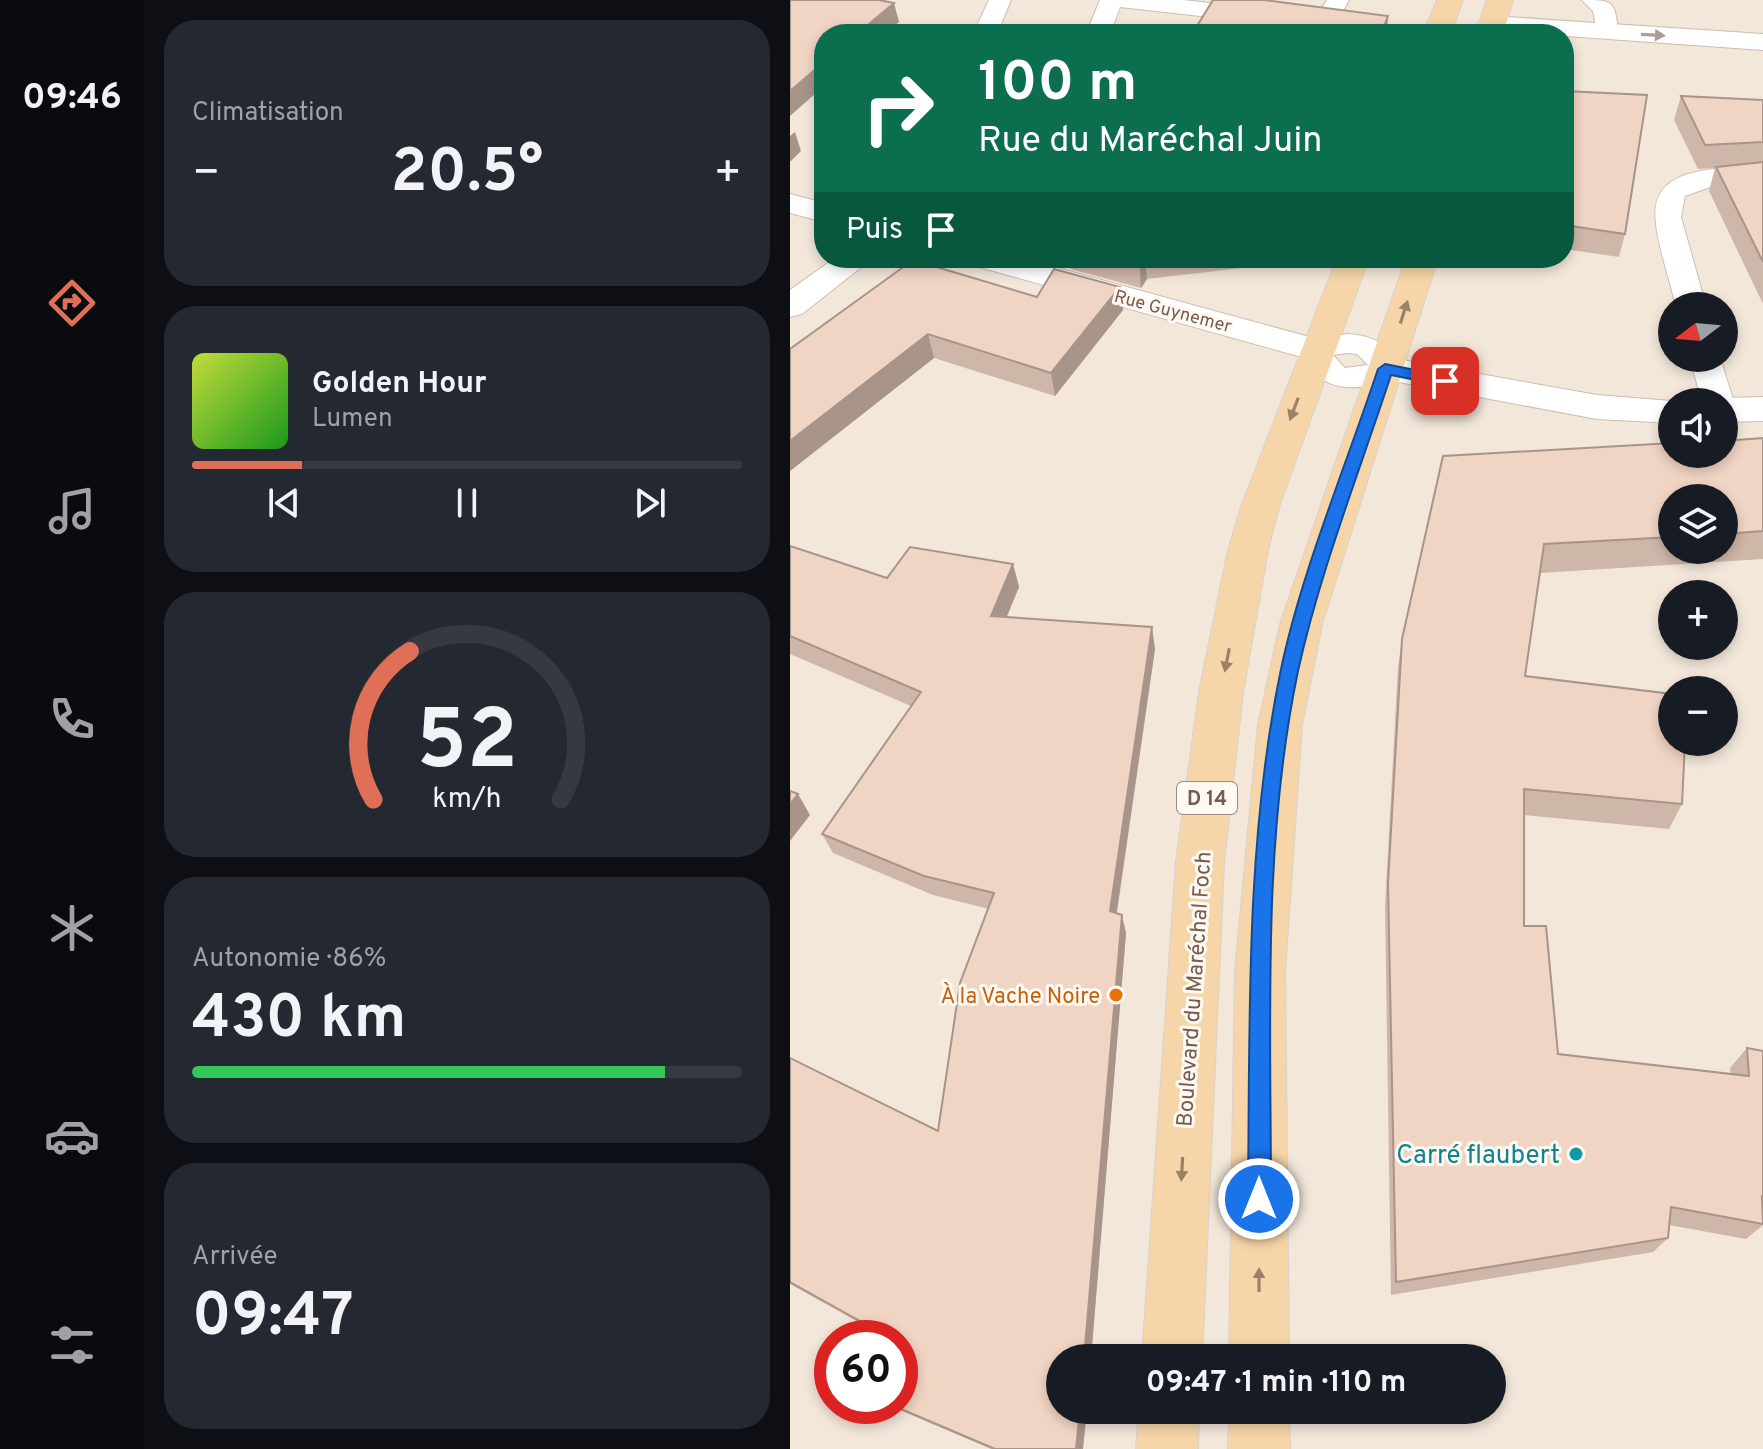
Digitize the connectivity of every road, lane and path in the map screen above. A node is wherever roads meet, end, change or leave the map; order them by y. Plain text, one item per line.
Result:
1 (1000, 0) edge
2 (1111, 0) edge
3 (1121, 0) edge
4 (1338, 0) edge
5 (1450, 0) edge
6 (1593, 0) edge
7 (1493, 19) edge
8 (989, 24) edge
9 (1102, 24) edge
10 (1441, 24) edge
11 (1536, 24) edge
12 (1574, 28) edge
13 (1606, 32) junction
14 (1763, 42) edge
15 (1763, 175) edge
16 (790, 203) edge
17 (814, 210) edge
18 (843, 268) edge
19 (1026, 268) edge
20 (1349, 268) edge
21 (1419, 268) edge
22 (1687, 292) edge
23 (790, 306) edge
24 (1316, 350) junction
25 (1385, 369) junction
26 (1763, 409) edge
27 (1658, 410) edge
28 (1738, 410) edge
29 (1173, 1344) edge
30 (1259, 1344) edge
31 (1168, 1424) edge
32 (1259, 1424) edge
33 (1167, 1449) edge
34 (1259, 1449) edge

1 - 8 lane
2 - 9 lane
3 - 4 lane
5 - 10 main road
6 - 13 lane
7 - 11 street
12 - 13 street
13 -> 14 street
15 - 22 lane
16 - 17 street
18 - 23 street
19 - 24 street, Rue Guynemer
20 - 24 main road, Boulevard du Maréchal Foch / D 14
25 -> 21 main road
24 - 25 lane
24 -> 29 main road, Boulevard du Maréchal Foch / D 14
25 - 27 street
30 -> 25 main road
26 - 28 street
31 - 33 main road
32 - 34 main road

